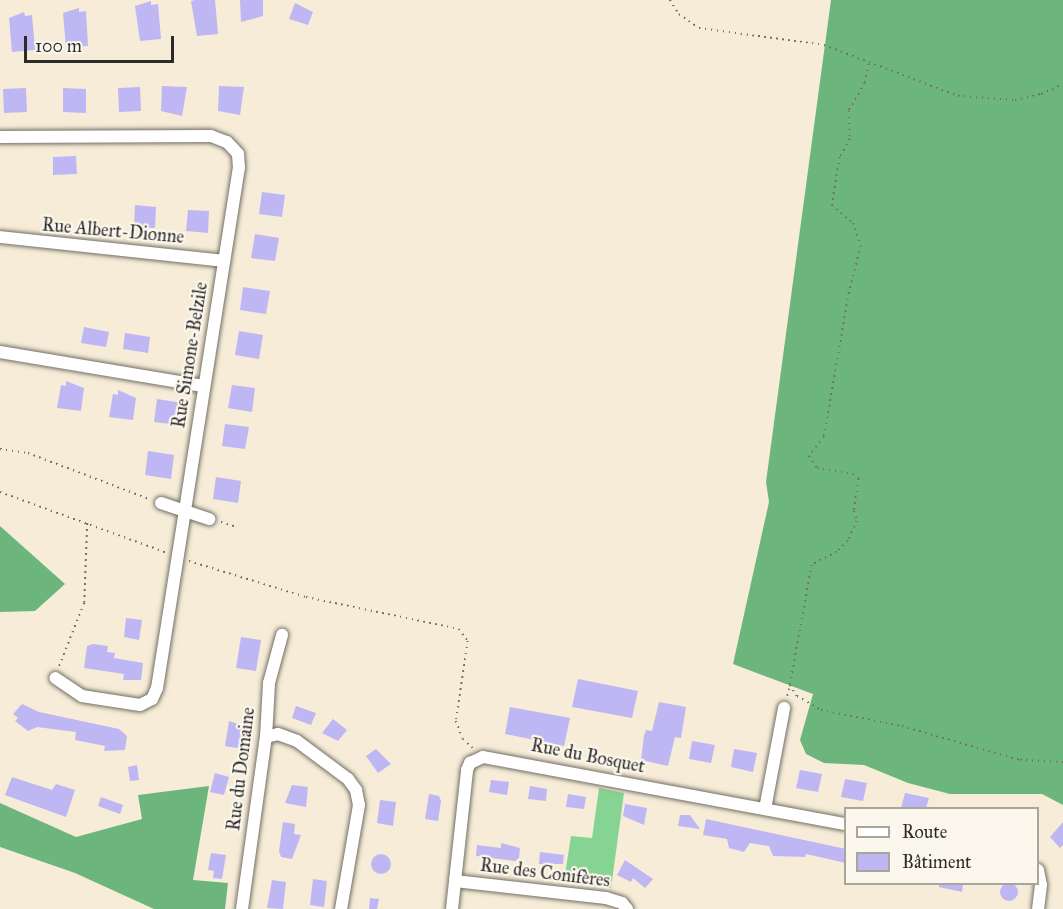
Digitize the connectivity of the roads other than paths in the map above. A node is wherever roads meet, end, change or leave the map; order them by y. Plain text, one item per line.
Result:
1 (0, 137) edge
2 (0, 237) edge
3 (224, 261) junction
4 (0, 352) edge
5 (203, 386) junction
6 (161, 503) road end
7 (185, 512) junction
8 (214, 520) road end
9 (282, 635) dead end
10 (55, 678) road end
11 (784, 708) dead end
12 (266, 737) junction
13 (765, 809) junction
14 (844, 824) edge
15 (1039, 875) edge
16 (455, 881) junction
17 (242, 909) edge
18 (341, 909) edge
19 (452, 909) edge
20 (627, 909) edge
21 (1038, 909) edge

1 - 3 street, Rue Simone-Belzile
2 - 3 street, Rue Albert-Dionne
3 - 5 street, Rue Simone-Belzile
4 - 5 street
5 - 7 street, Rue Simone-Belzile
6 - 7 street
7 - 8 street
7 - 10 street, Rue Simone-Belzile
9 - 12 street, Rue du Domaine
11 - 13 street
12 - 17 street, Rue du Domaine
12 - 18 street
13 - 14 street, Rue du Bosquet
13 - 16 street, Rue du Bosquet
15 - 21 street
16 - 19 street
16 - 20 street, Rue des Conifères

